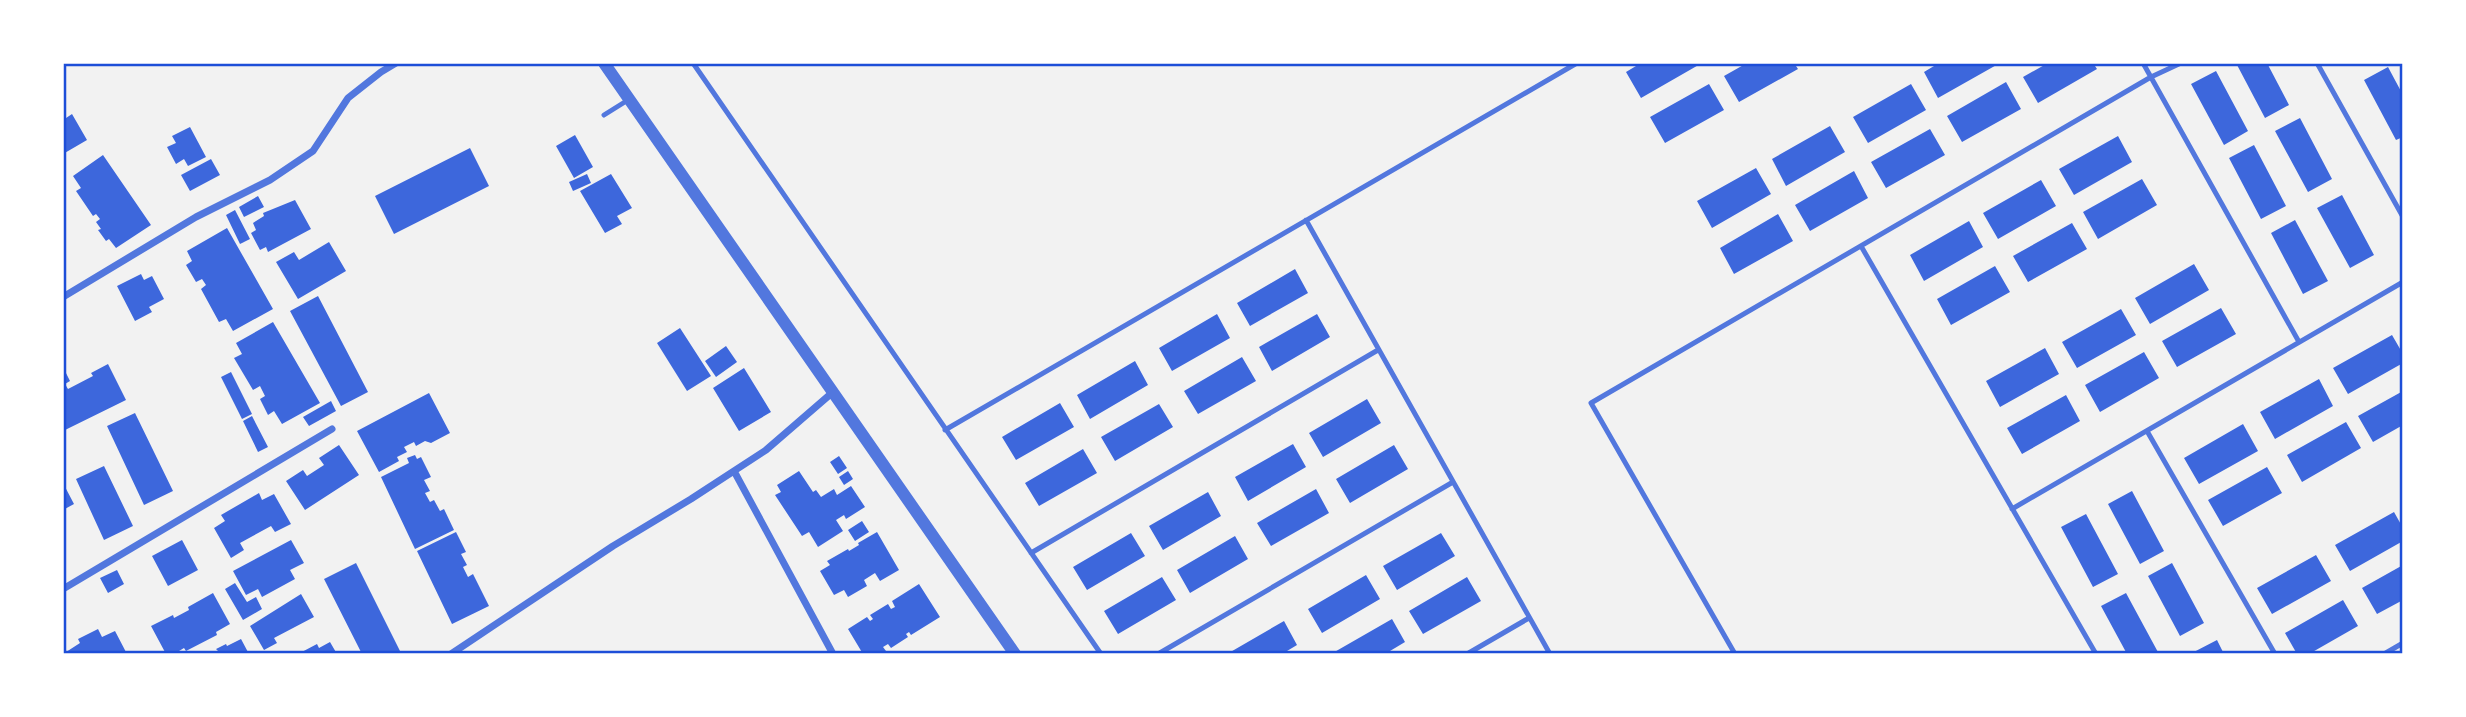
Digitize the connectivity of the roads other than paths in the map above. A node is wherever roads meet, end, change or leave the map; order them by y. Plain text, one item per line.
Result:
1 (396, 63) edge
2 (604, 63) edge
3 (693, 63) edge
4 (1577, 63) edge
5 (2143, 63) edge
6 (2181, 63) edge
7 (2317, 63) edge
8 (2151, 77) junction
9 (629, 99) junction
10 (604, 115) dead end
11 (2403, 217) edge
12 (1306, 220) junction
13 (1861, 246) junction
14 (2403, 282) edge
15 (63, 297) edge
16 (2299, 342) junction
17 (1378, 349) junction
18 (833, 392) junction
19 (332, 429) dead end
20 (946, 430) junction
21 (2147, 431) junction
22 (734, 471) junction
23 (1453, 482) junction
24 (2012, 509) junction
25 (1031, 553) junction
26 (63, 589) edge
27 (1529, 618) junction
28 (2403, 643) edge
29 (451, 654) edge
30 (833, 654) edge
31 (1015, 654) edge
32 (1101, 654) edge
33 (1158, 654) edge
34 (1467, 654) edge
35 (1549, 654) edge
36 (1735, 654) edge
37 (2096, 654) edge
38 (2275, 654) edge
39 (2384, 654) edge

1 - 15 street
2 - 9 street
3 - 20 lane
4 - 12 lane
5 - 8 lane
6 - 8 lane
7 - 11 lane
8 - 13 lane
8 - 16 lane
9 - 10 lane
9 - 18 street
12 - 17 lane
12 - 20 lane
13 - 24 lane
13 - 36 lane
14 - 16 lane
16 - 21 lane
17 - 23 lane
17 - 25 lane
18 - 22 street
18 - 31 street
19 - 26 street
20 - 25 lane
21 - 24 lane
21 - 38 lane
22 - 29 street
22 - 30 street
23 - 27 lane
23 - 33 lane
24 - 37 lane
25 - 32 lane
27 - 34 lane
27 - 35 lane
28 - 39 lane

